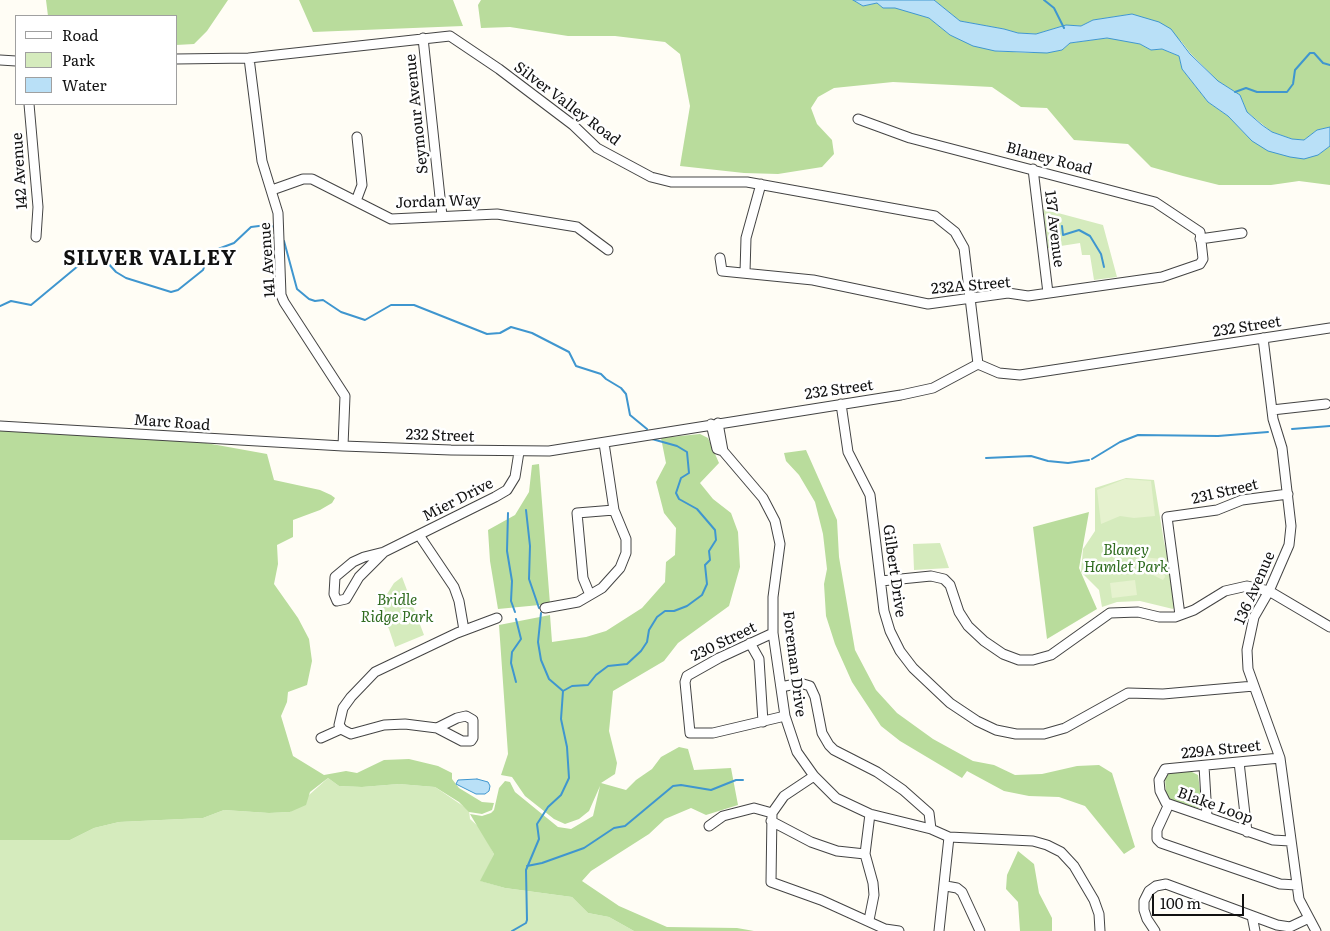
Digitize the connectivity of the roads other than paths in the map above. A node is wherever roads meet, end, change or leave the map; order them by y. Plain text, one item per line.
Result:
1 (423, 38) junction
2 (249, 58) junction
3 (178, 59) edge
4 (0, 60) edge
5 (15, 61) edge
6 (29, 105) edge
7 (858, 119) dead end
8 (357, 137) dead end
9 (1033, 169) junction
10 (761, 184) junction
11 (272, 190) junction
12 (356, 201) junction
13 (442, 216) junction
14 (1242, 233) dead end
15 (36, 237) dead end
16 (1200, 239) junction
17 (608, 250) dead end
18 (720, 258) dead end
19 (745, 272) junction
20 (1048, 293) junction
21 (971, 298) junction
22 (1330, 328) edge
23 (1263, 338) junction
24 (978, 364) junction
25 (842, 404) junction
26 (1326, 404) dead end
27 (1272, 410) junction
28 (715, 423) junction
29 (0, 426) edge
30 (604, 442) junction
31 (343, 446) junction
32 (519, 452) junction
33 (1288, 494) junction
34 (614, 510) junction
35 (419, 535) junction
36 (384, 552) junction
37 (881, 581) junction
38 (1269, 590) junction
39 (590, 595) junction
40 (545, 608) dead end
41 (1180, 615) junction
42 (497, 618) dead end
43 (1330, 627) edge
44 (464, 630) junction
45 (773, 633) junction
46 (750, 643) junction
47 (1254, 686) junction
48 (781, 687) junction
49 (785, 716) junction
50 (763, 722) junction
51 (438, 728) dead end
52 (341, 729) junction
53 (320, 738) dead end
54 (1280, 758) junction
55 (1238, 762) junction
56 (1204, 766) junction
57 (1165, 769) joint
58 (814, 776) junction
59 (1169, 804) junction
60 (870, 814) junction
61 (1207, 816) junction
62 (772, 817) junction
63 (708, 826) dead end
64 (931, 829) junction
65 (1247, 832) junction
66 (949, 837) junction
67 (1290, 841) junction
68 (865, 854) junction
69 (1297, 885) junction
70 (946, 886) junction
71 (1252, 916) junction
72 (1309, 918) junction
73 (869, 920) junction
74 (899, 931) edge
75 (939, 931) edge
76 (980, 931) edge
77 (1100, 931) edge
78 (1155, 931) edge
79 (1255, 931) edge
80 (1316, 931) edge

1 - 2 street, Silver Valley Road
1 - 10 street, Silver Valley Road
1 - 13 street, Seymour Avenue
2 - 3 street, Silver Valley Road
2 - 11 street, 141 Avenue
4 - 5 street
6 - 15 street, 142 Avenue
7 - 9 street, Blaney Road
8 - 12 street
9 - 16 street, Blaney Road
9 - 20 street, 137 Avenue
10 - 19 street
10 - 21 street, Silver Valley Road
11 - 12 street, Jordan Way
11 - 31 street, 141 Avenue
12 - 13 street, Jordan Way
13 - 17 street, Jordan Way
14 - 16 street
16 - 20 street, 232A Street
18 - 19 street, 232A Street
19 - 21 street, 232A Street
20 - 21 street, 232A Street
21 - 24 street, Silver Valley Road
22 - 23 street, 232 Street
23 - 24 street, 232 Street
23 - 27 street, 136 Avenue
24 - 25 street, 232 Street
25 - 28 street, 232 Street
25 - 37 street, Gilbert Drive
26 - 27 street
27 - 33 street, 136 Avenue
28 - 30 street, 232 Street
28 - 45 street, Foreman Drive
29 - 31 street, Marc Road
30 - 32 street, 232 Street
30 - 34 street
31 - 32 street, 232 Street
32 - 35 street, Mier Drive
33 - 38 street, 136 Avenue
33 - 41 street, 231 Street
34 - 39 street
34 - 39 street
35 - 36 street, Mier Drive
35 - 44 street
36 - 36 street, Mier Drive
37 - 41 street
37 - 47 street, Gilbert Drive
38 - 41 street
38 - 43 street
38 - 47 street, 136 Avenue
39 - 40 street
42 - 44 street
44 - 52 street
45 - 46 street, 230 Street
45 - 48 street, Foreman Drive
46 - 50 street
46 - 50 street, 230 Street
47 - 54 street, 136 Avenue
48 - 49 street, Foreman Drive
48 - 64 street
49 - 50 street
49 - 58 street, Foreman Drive
51 - 52 street
52 - 53 street
54 - 55 street, 229A Street
54 - 67 street, 136 Avenue
55 - 56 street, 229A Street
55 - 65 street
56 - 57 street, 229A Street
56 - 61 street
57 - 59 street, Blake Loop
58 - 60 street, Foreman Drive
58 - 62 street
59 - 61 street, Blake Loop
59 - 69 street
60 - 64 street, Foreman Drive
60 - 68 street
61 - 65 street, Blake Loop
62 - 63 street
62 - 68 street
62 - 73 street
64 - 66 street, Foreman Drive
65 - 67 street, Blake Loop
66 - 70 street
66 - 77 street, Foreman Drive
67 - 69 street, 136 Avenue
68 - 73 street
69 - 72 street, 136 Avenue
70 - 75 street
70 - 76 street
71 - 72 street
71 - 78 street
71 - 79 street
72 - 80 street, 136 Avenue
73 - 74 street

